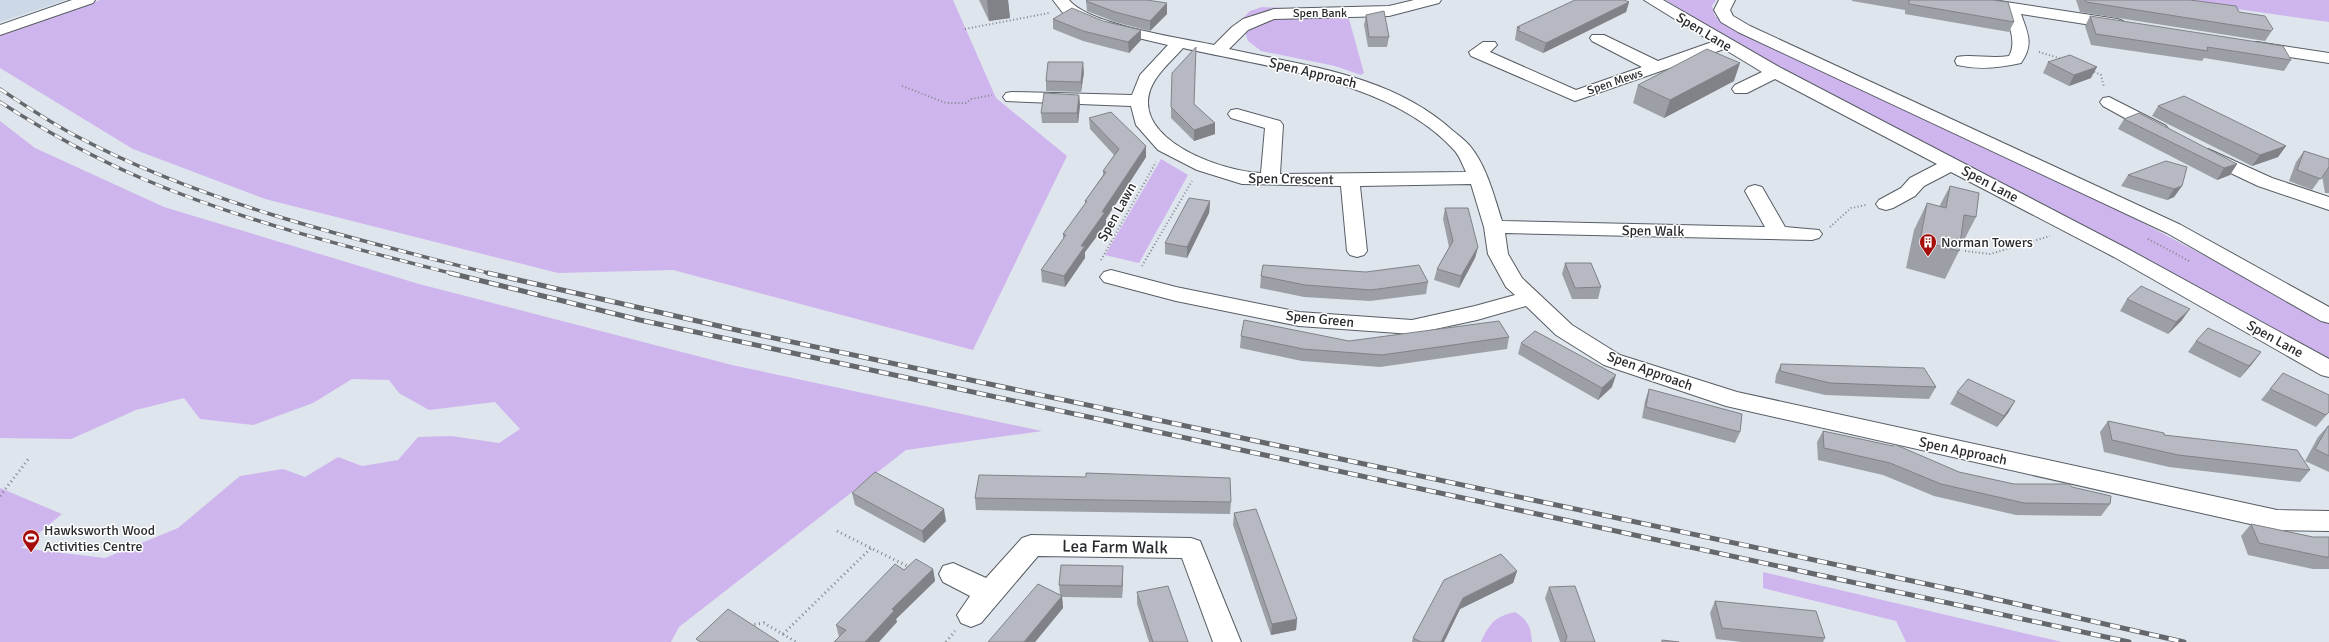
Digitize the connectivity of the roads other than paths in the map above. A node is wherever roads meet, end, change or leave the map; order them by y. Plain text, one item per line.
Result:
1 (87, 0) edge
2 (1433, 0) edge
3 (1652, 0) edge
4 (1727, 0) edge
5 (1964, 0) edge
6 (1065, 5) edge
7 (2011, 8) junction
8 (2136, 27) edge
9 (0, 30) edge
10 (1598, 38) dead end
11 (1180, 42) junction
12 (1723, 44) junction
13 (2243, 44) edge
14 (1489, 45) dead end
15 (1219, 50) junction
16 (2329, 58) edge
17 (1963, 61) dead end
18 (1656, 67) junction
19 (1774, 72) junction
20 (1741, 89) dead end
21 (1012, 97) road end
22 (1139, 101) junction
23 (2109, 102) road end
24 (1237, 114) dead end
25 (1952, 164) junction
26 (1479, 178) junction
27 (1270, 179) junction
28 (1350, 180) junction
29 (1755, 191) dead end
30 (1886, 204) road end
31 (2329, 204) edge
32 (1494, 227) junction
33 (1778, 233) junction
34 (1812, 234) road end
35 (1357, 251) dead end
36 (1111, 277) road end
37 (1529, 298) junction
38 (2329, 316) edge
39 (2329, 368) edge
40 (2329, 521) edge
41 (953, 574) dead end
42 (989, 593) junction
43 (970, 615) dead end
44 (1227, 642) edge

1 - 9 street
2 - 15 street, Spen Bank
3 - 12 street, Spen Lane
4 - 38 street, Spen Lane
5 - 7 street
6 - 11 street, Spen Approach
7 - 8 street
7 - 17 street
10 - 18 street
11 - 15 street, Spen Approach
11 - 22 street
12 - 18 street, Spen Mews
12 - 19 street, Spen Lane
13 - 16 street
14 - 18 street, Spen Mews
15 - 26 street, Spen Approach
19 - 20 street
19 - 25 street, Spen Lane
21 - 22 street
22 - 27 street, Spen Crescent
23 - 31 street
24 - 27 street
25 - 30 street
25 - 39 street, Spen Lane
26 - 28 street, Spen Crescent
26 - 32 street, Spen Approach
27 - 28 street, Spen Crescent
28 - 35 street
29 - 33 street
32 - 33 street, Spen Walk
32 - 37 street, Spen Approach
33 - 34 street, Spen Walk
36 - 37 street, Spen Green
37 - 40 street, Spen Approach
41 - 42 street
42 - 43 street, Lea Farm Walk
42 - 44 street, Lea Farm Walk

